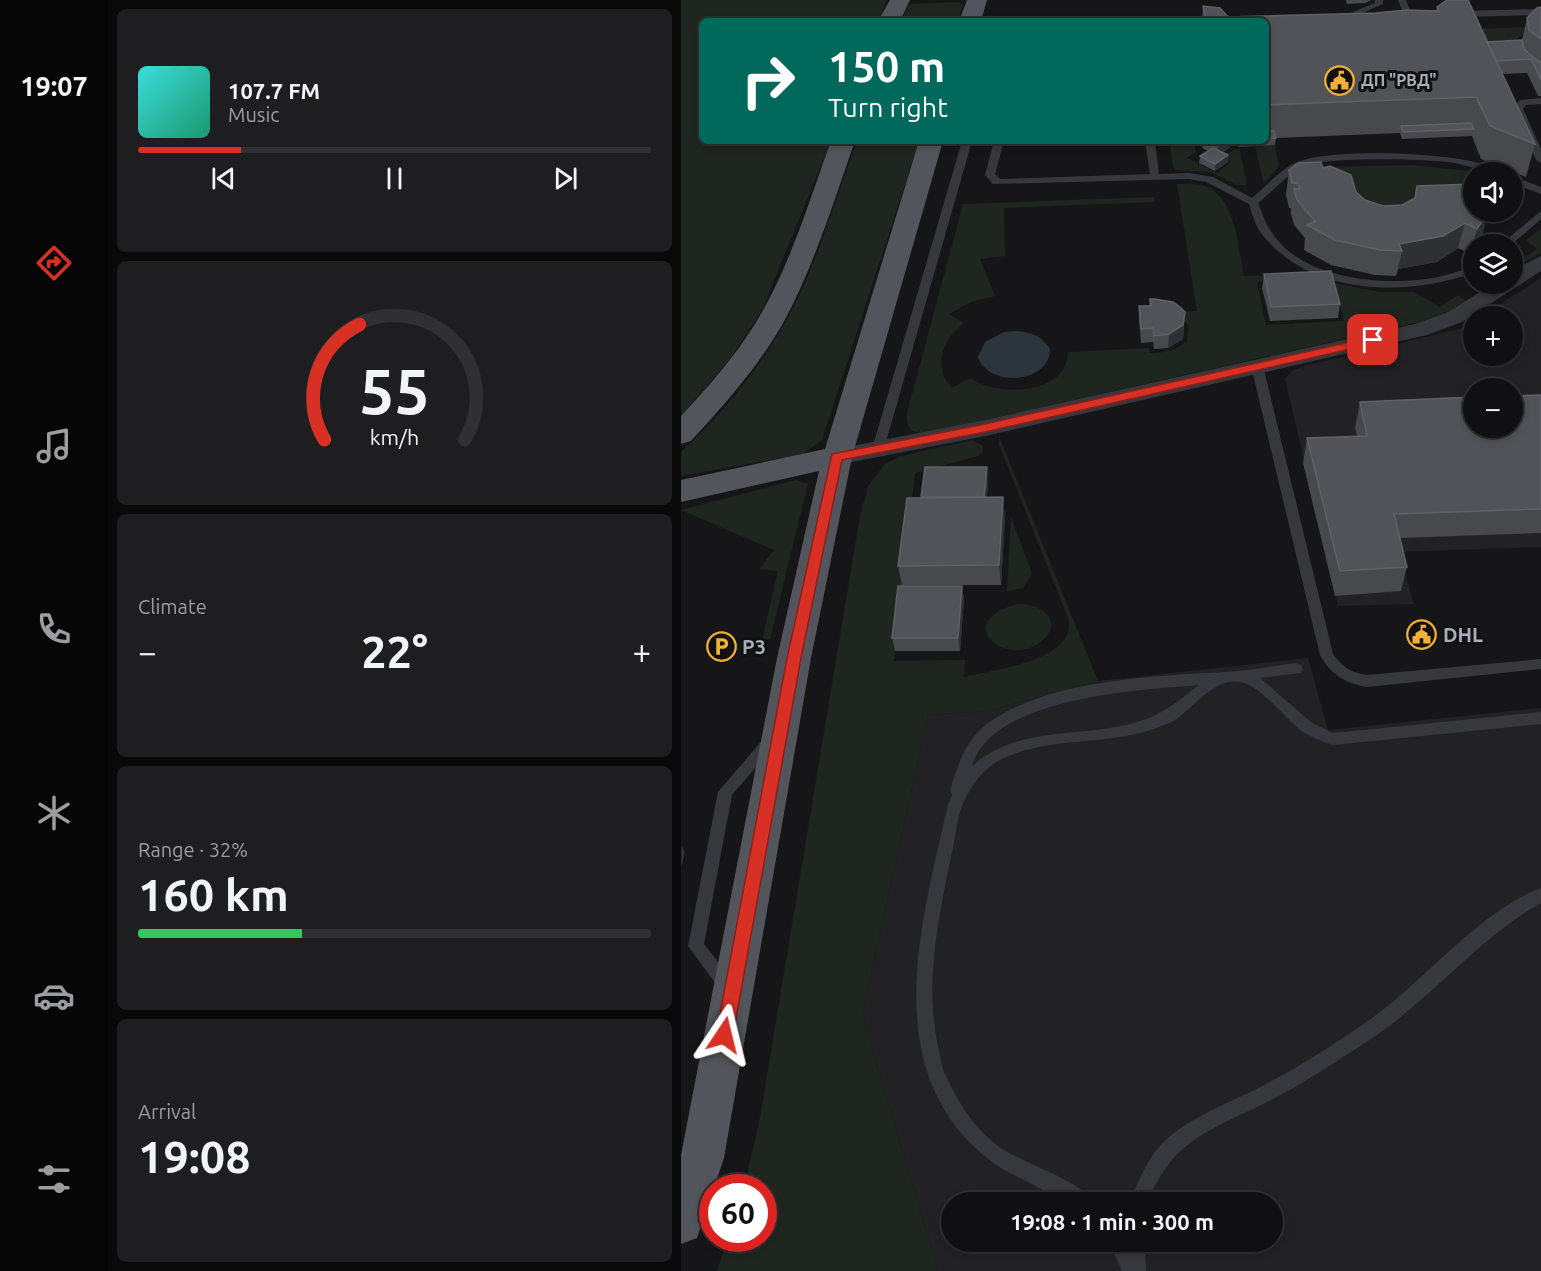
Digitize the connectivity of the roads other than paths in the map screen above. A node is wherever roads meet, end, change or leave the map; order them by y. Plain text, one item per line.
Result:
1 (900, 0) edge
2 (977, 0) edge
3 (1379, 0) edge
4 (1402, 0) edge
5 (1541, 12) edge
6 (1420, 15) edge
7 (1444, 15) edge
8 (1333, 17) edge
9 (1345, 17) junction
10 (891, 18) edge
11 (971, 18) edge
12 (1366, 20) edge
13 (1541, 101) edge
14 (842, 144) edge
15 (930, 144) edge
16 (966, 144) edge
17 (998, 144) edge
18 (1149, 144) edge
19 (1541, 160) edge
20 (1469, 162) edge
21 (1155, 178) junction
22 (1523, 184) edge
23 (1541, 191) edge
24 (1253, 202) junction
25 (1541, 214) edge
26 (1518, 234) edge
27 (1541, 262) edge
28 (1463, 273) edge
29 (1523, 273) edge
30 (1490, 294) edge
31 (1257, 366) junction
32 (681, 434) edge
33 (878, 449) junction
34 (837, 457) junction
35 (681, 491) edge
36 (1541, 664) edge
37 (1296, 669) dead end
38 (1233, 676) junction
39 (1541, 718) edge
40 (955, 804) junction
41 (1541, 895) edge
42 (1068, 1192) edge
43 (1145, 1192) edge
44 (681, 1222) edge
45 (1122, 1252) edge
46 (1136, 1252) edge
47 (1131, 1271) edge
48 (1137, 1271) edge

1 - 10 main road
2 - 11 main road
3 - 9 lane
4 - 6 lane
5 - 7 lane
8 - 9 lane
9 - 12 lane
13 - 19 lane
14 - 32 main road
15 - 34 main road
16 - 33 lane
17 - 21 lane
18 - 21 lane
20 - 24 lane
21 - 24 lane
22 - 23 lane
24 - 28 lane
25 - 26 lane
27 - 29 street
30 - 31 street
31 - 33 street
31 - 36 lane
33 - 34 street
34 - 35 main road
34 - 44 main road
37 - 38 lane
38 - 39 lane
38 - 40 lane
38 - 40 lane
40 - 42 lane
41 - 43 lane
45 - 47 lane
46 - 48 lane

